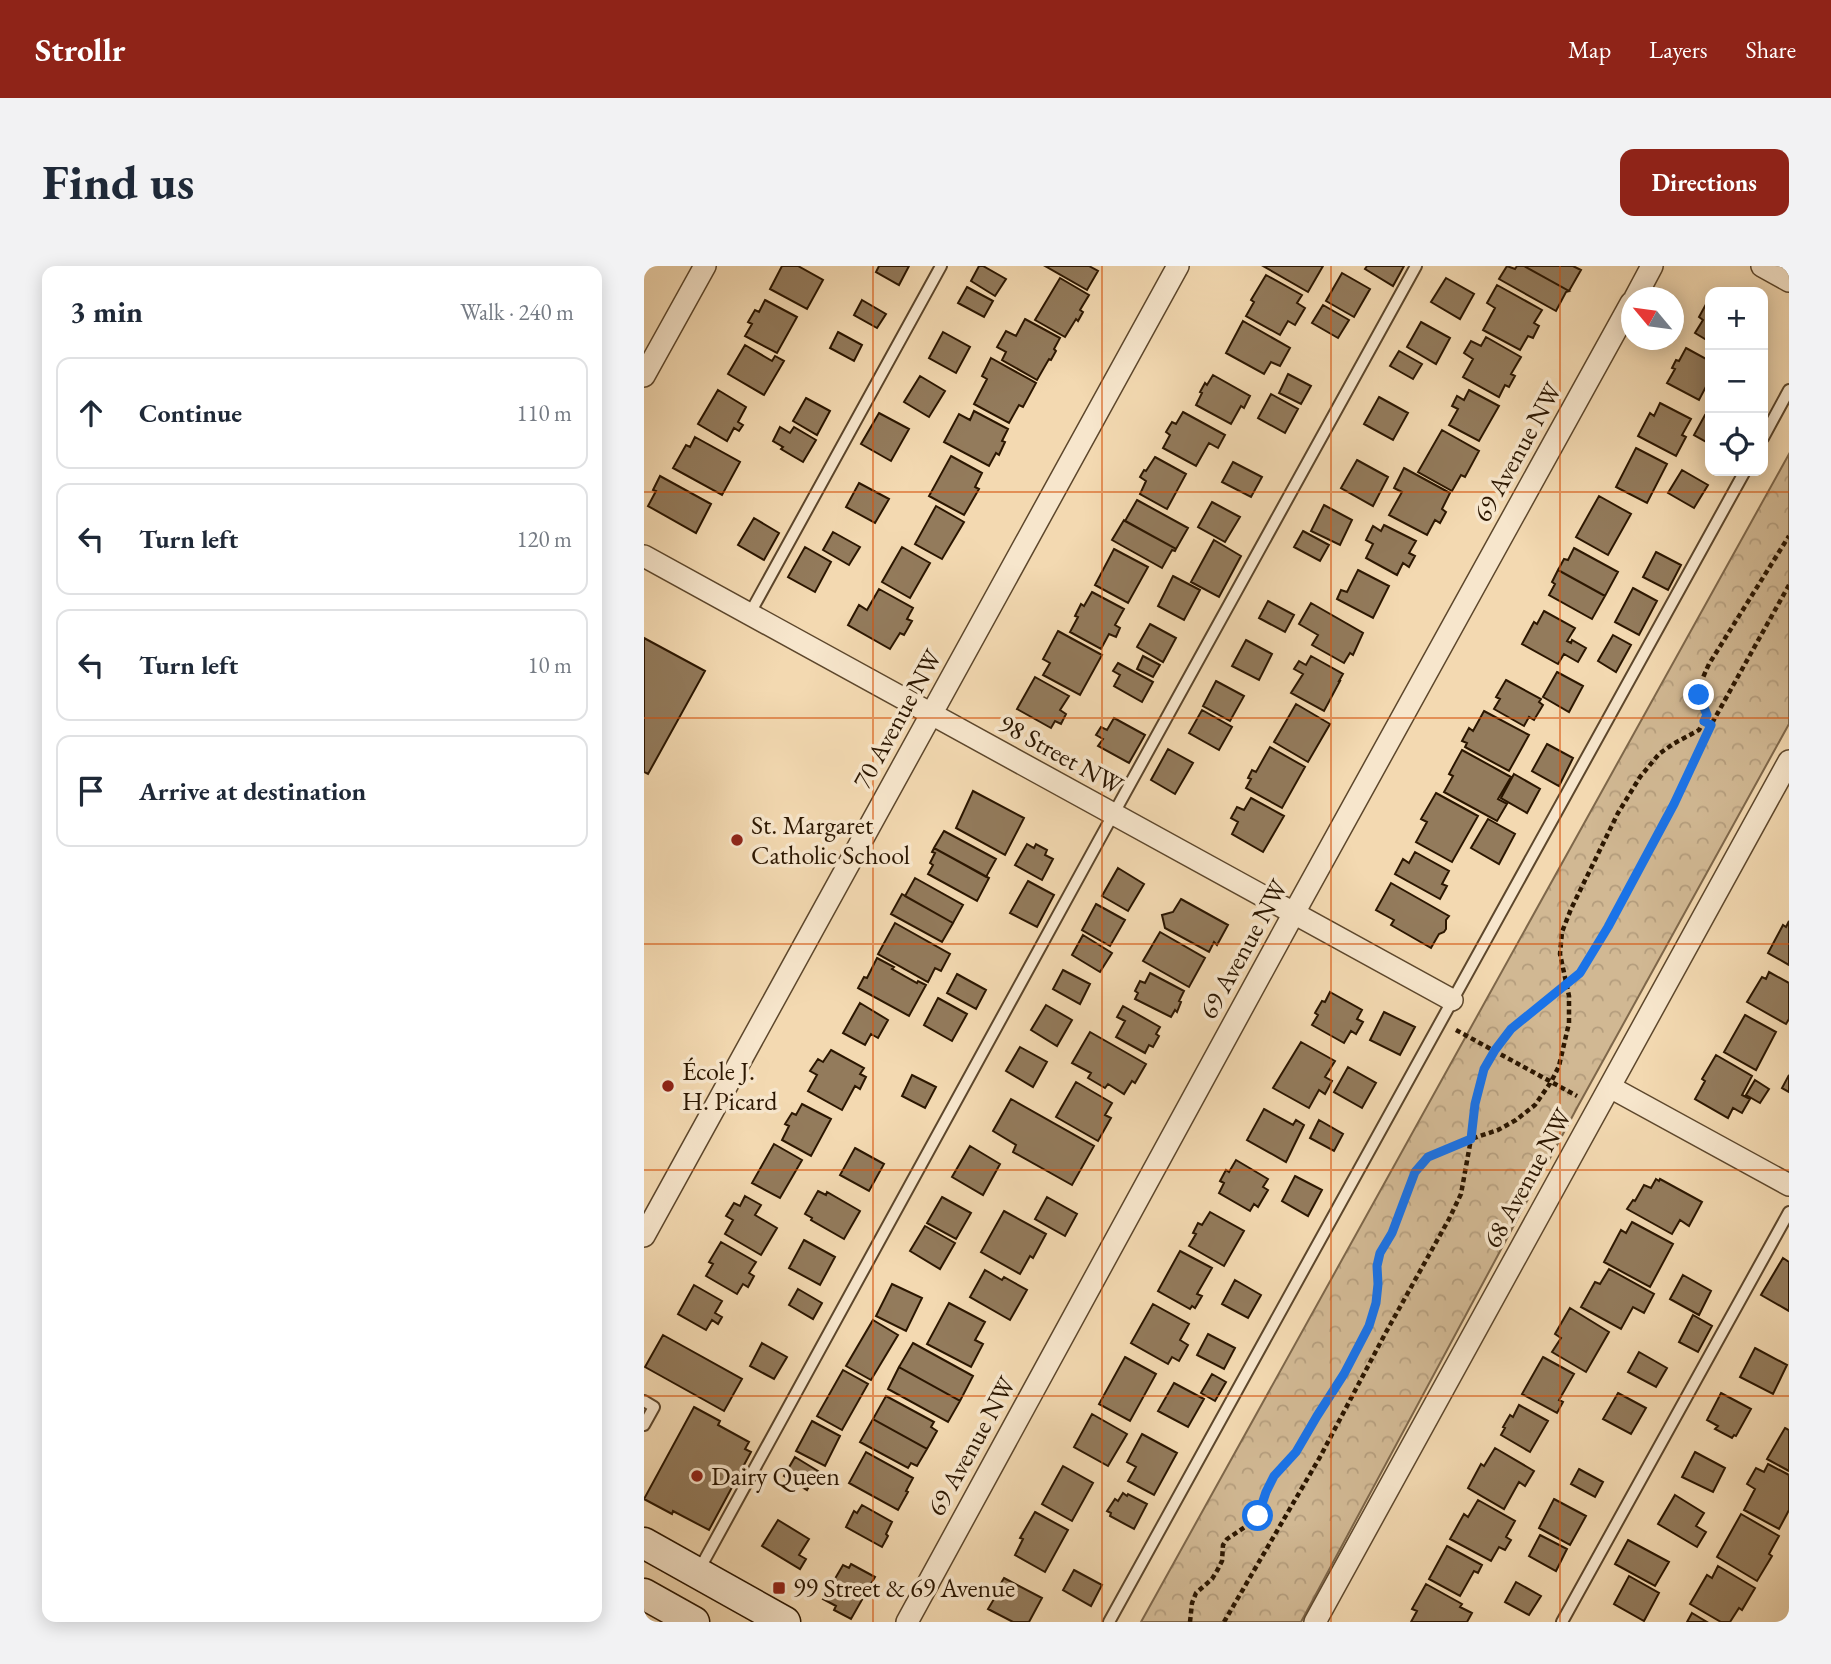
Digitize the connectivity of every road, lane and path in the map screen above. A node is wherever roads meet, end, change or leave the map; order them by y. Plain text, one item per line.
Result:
1 (705, 266) edge
2 (941, 266) edge
3 (1178, 266) edge
4 (1416, 266) edge
5 (1652, 266) edge
6 (1762, 266) edge
7 (1789, 281) edge
8 (1641, 287) edge
9 (1621, 323) edge
10 (644, 376) edge
11 (1789, 390) edge
12 (1768, 429) edge
13 (1742, 476) edge
14 (1789, 536) edge
15 (644, 556) edge
16 (1789, 585) edge
17 (749, 615) junction
18 (931, 715) junction
19 (1704, 721) junction
20 (1711, 725) junction
21 (1789, 761) edge
22 (1114, 814) junction
23 (1294, 914) junction
24 (1567, 985) junction
25 (1452, 1000) junction
26 (1440, 1022) junction
27 (1495, 1050) junction
28 (1551, 1082) junction
29 (1610, 1087) junction
30 (1585, 1100) dead end
31 (1471, 1139) junction
32 (1789, 1185) edge
33 (1789, 1212) edge
34 (644, 1236) edge
35 (644, 1401) edge
36 (644, 1425) edge
37 (644, 1543) edge
38 (698, 1573) junction
39 (644, 1594) edge
40 (694, 1622) edge
41 (785, 1622) edge
42 (907, 1622) edge
43 (1109, 1622) edge
44 (1190, 1622) edge
45 (1224, 1622) edge
46 (1315, 1622) edge
47 (1562, 1622) edge

1 - 10 street
2 - 17 lane
3 - 18 street, 70 Avenue NW
4 - 22 lane
5 - 8 street
6 - 7 street
9 - 23 street, 69 Avenue NW
11 - 12 lane
13 - 25 lane
14 - 19 path
15 - 17 street, 98 Street NW
16 - 20 path
17 - 18 street, 98 Street NW
18 - 22 street, 98 Street NW
18 - 34 street, 70 Avenue NW
19 - 20 path
19 - 24 path
20 - 24 path
21 - 29 street, 68 Avenue NW
22 - 23 street, 98 Street NW
22 - 38 lane
23 - 25 street, 98 Street NW
23 - 42 street, 69 Avenue NW
24 - 27 path
24 - 28 path
25 - 26 lane
26 - 27 path
26 - 43 lane
27 - 28 path
27 - 31 path
28 - 30 path
28 - 31 path
29 - 32 street
29 - 46 street, 68 Avenue NW
31 - 44 path
31 - 45 path
33 - 47 lane
35 - 36 lane
37 - 38 main road
38 - 41 main road
39 - 40 main road

